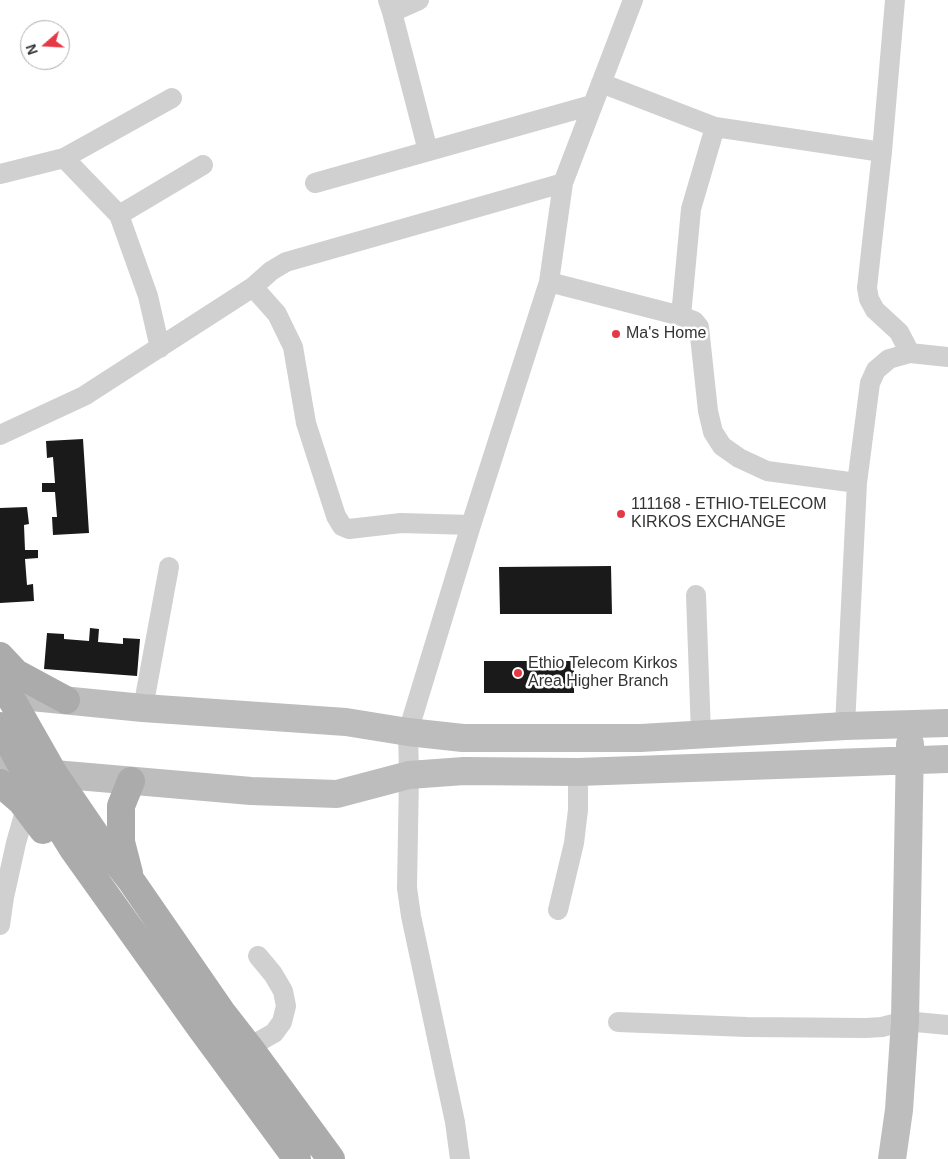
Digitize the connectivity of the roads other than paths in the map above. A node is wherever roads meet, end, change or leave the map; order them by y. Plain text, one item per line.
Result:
1 (419, 0) edge
2 (633, 0) edge
3 (895, 0) edge
4 (390, 6) edge
5 (601, 84) junction
6 (172, 98) dead end
7 (592, 105) junction
8 (715, 127) junction
9 (428, 151) junction
10 (882, 152) junction
11 (64, 158) junction
12 (204, 165) dead end
13 (0, 174) edge
14 (315, 183) dead end
15 (562, 183) junction
16 (119, 214) junction
17 (549, 282) junction
18 (253, 287) junction
19 (681, 316) junction
20 (160, 348) junction
21 (910, 353) junction
22 (948, 357) edge
23 (0, 435) edge
24 (857, 483) junction
25 (471, 525) junction
26 (169, 567) dead end
27 (696, 595) dead end
28 (0, 656) edge
29 (0, 667) edge
30 (5, 694) edge
31 (66, 700) junction
32 (143, 708) junction
33 (948, 723) edge
34 (910, 725) junction
35 (0, 726) edge
36 (845, 726) junction
37 (408, 732) junction
38 (701, 734) junction
39 (948, 759) edge
40 (910, 761) junction
41 (12, 768) edge
42 (578, 772) junction
43 (54, 774) junction
44 (409, 775) junction
45 (131, 781) junction
46 (0, 783) edge
47 (26, 808) junction
48 (132, 882) junction
49 (108, 898) junction
50 (558, 910) dead end
51 (0, 925) edge
52 (258, 956) dead end
53 (905, 1021) junction
54 (618, 1022) dead end
55 (948, 1025) edge
56 (249, 1047) junction
57 (297, 1159) edge
58 (331, 1159) edge
59 (460, 1159) edge
60 (892, 1159) edge

1 - 4 street
2 - 5 street
3 - 10 street
4 - 9 street
5 - 7 street
5 - 8 street
6 - 11 street
7 - 9 street
7 - 15 street
8 - 10 street
8 - 19 street
9 - 14 street
10 - 21 street
11 - 13 street
11 - 16 street
12 - 16 street
15 - 17 street
15 - 18 street
16 - 20 street
17 - 19 street
17 - 25 street
18 - 20 street
18 - 25 street
19 - 24 street
20 - 23 street
21 - 22 street
21 - 24 street
24 - 36 street
25 - 37 street
26 - 32 street
27 - 38 street
28 - 31 main road
29 - 30 main road
30 - 31 main road
30 - 43 main road
31 - 32 main road
32 - 37 main road
33 - 34 main road
34 - 36 main road
34 - 40 main road
35 - 41 main road
36 - 38 main road
37 - 38 main road
37 - 44 street
39 - 40 main road
40 - 42 main road
40 - 53 main road
41 - 43 main road
41 - 49 main road
42 - 44 main road
42 - 50 street
43 - 45 main road
43 - 48 main road
44 - 45 main road
44 - 59 street
45 - 48 main road
46 - 47 main road
47 - 49 main road
47 - 51 street
48 - 56 main road
49 - 57 main road
52 - 56 street
53 - 54 street
53 - 55 street
53 - 60 main road
56 - 58 main road

